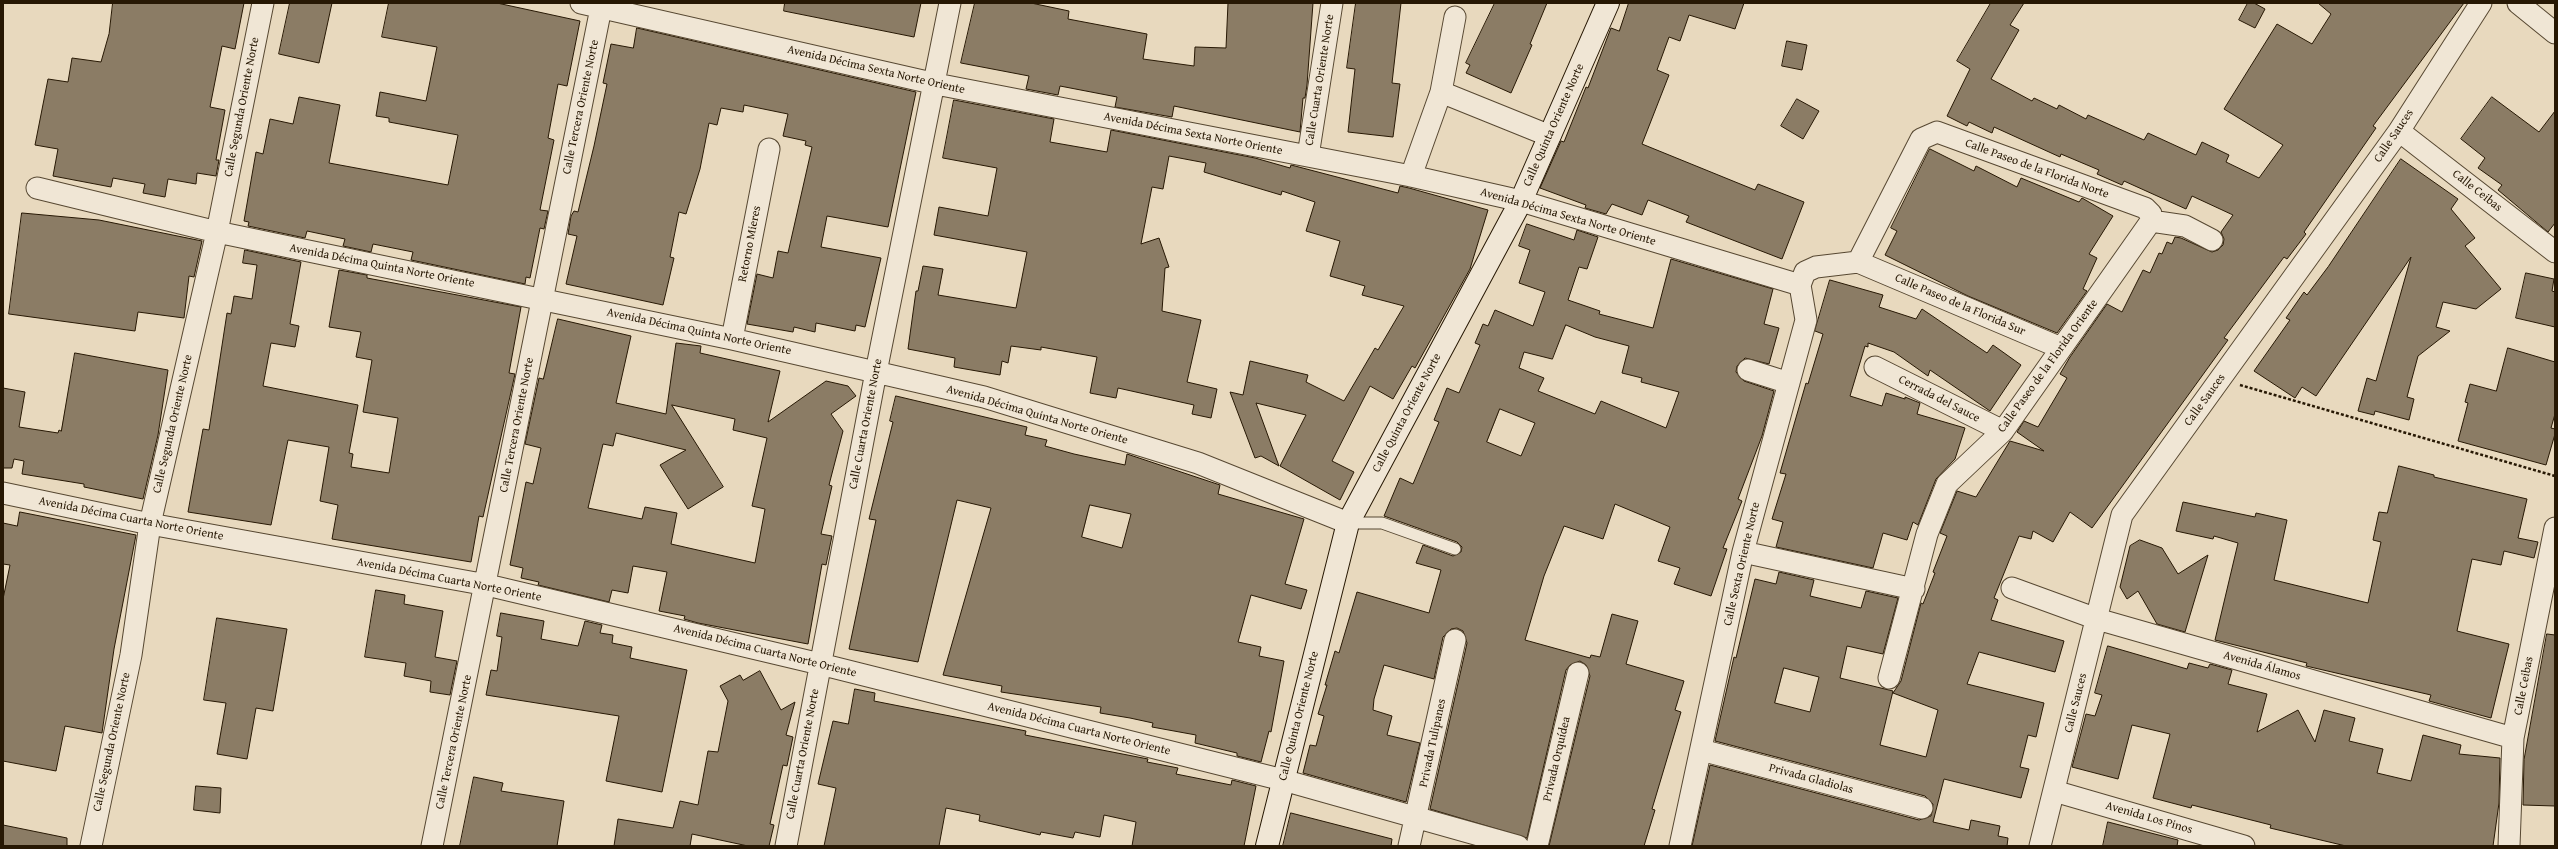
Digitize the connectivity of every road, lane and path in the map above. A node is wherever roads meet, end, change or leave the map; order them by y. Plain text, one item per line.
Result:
1 (263, 3) edge
2 (581, 3) edge
3 (950, 3) edge
4 (1332, 3) edge
5 (1608, 3) edge
6 (2481, 3) edge
7 (2518, 3) edge
8 (602, 5) edge
9 (1454, 17) dead end
10 (2555, 33) edge
11 (936, 84) junction
12 (1441, 92) junction
13 (2399, 131) junction
14 (1550, 136) junction
15 (769, 148) dead end
16 (1308, 156) junction
17 (1410, 176) junction
18 (37, 188) dead end
19 (1521, 201) junction
20 (2148, 215) junction
21 (217, 232) junction
22 (2212, 240) dead end
23 (2555, 252) edge
24 (1858, 262) junction
25 (1800, 285) junction
26 (541, 298) junction
27 (732, 339) junction
28 (2061, 348) junction
29 (1875, 367) dead end
30 (1748, 370) dead end
31 (876, 372) junction
32 (2220, 379) junction
33 (1789, 383) junction
34 (2003, 431) junction
35 (2555, 476) edge
36 (3, 493) edge
37 (1348, 523) junction
38 (150, 524) junction
39 (2555, 528) edge
40 (1455, 549) dead end
41 (1743, 552) junction
42 (2550, 580) edge
43 (487, 585) junction
44 (2012, 588) dead end
45 (1914, 589) junction
46 (2097, 619) junction
47 (1455, 640) dead end
48 (820, 664) junction
49 (1578, 673) dead end
50 (1889, 678) dead end
51 (2513, 738) junction
52 (1700, 750) junction
53 (1283, 780) junction
54 (2054, 791) junction
55 (1922, 808) dead end
56 (1417, 817) junction
57 (91, 846) edge
58 (432, 846) edge
59 (786, 846) edge
60 (1267, 846) edge
61 (1409, 846) edge
62 (1518, 846) edge
63 (1538, 846) edge
64 (1680, 846) edge
65 (2040, 846) edge
66 (2244, 846) edge
67 (2509, 846) edge

1 - 21 street, Calle Segunda Oriente Norte
2 - 8 street, Avenida Décima Sexta Norte Oriente
3 - 11 street, Calle Cuarta Oriente Norte
4 - 16 street, Calle Cuarta Oriente Norte
5 - 14 street, Calle Quinta Oriente Norte
6 - 13 street, Calle Sauces
7 - 10 street
8 - 11 street, Avenida Décima Sexta Norte Oriente
8 - 26 street, Calle Tercera Oriente Norte
9 - 12 street
11 - 16 street, Avenida Décima Sexta Norte Oriente
11 - 31 street, Calle Cuarta Oriente Norte
12 - 14 street
12 - 17 street
13 - 23 street, Calle Ceibas
13 - 32 street, Calle Sauces
14 - 19 street, Calle Quinta Oriente Norte
15 - 27 street, Retorno Mieres
16 - 17 street, Avenida Décima Sexta Norte Oriente
17 - 19 street, Avenida Décima Sexta Norte Oriente
18 - 21 street, Avenida Décima Quinta Norte Oriente
19 - 25 street, Avenida Décima Sexta Norte Oriente
19 - 37 street, Calle Quinta Oriente Norte
20 - 22 street, Calle Paseo de la Florida Norte
20 - 24 street, Calle Paseo de la Florida Norte
20 - 28 street, Calle Paseo de la Florida Oriente
21 - 26 street, Avenida Décima Quinta Norte Oriente
21 - 38 street, Calle Segunda Oriente Norte
24 - 25 street
24 - 28 street, Calle Paseo de la Florida Sur
25 - 33 street, Calle Sexta Oriente Norte
26 - 27 street, Avenida Décima Quinta Norte Oriente
26 - 43 street, Calle Tercera Oriente Norte
27 - 31 street, Avenida Décima Quinta Norte Oriente
28 - 34 street, Calle Paseo de la Florida Oriente
29 - 34 street, Cerrada del Sauce
30 - 33 street
31 - 37 street, Avenida Décima Quinta Norte Oriente
31 - 48 street, Calle Cuarta Oriente Norte
32 - 35 path
32 - 46 street, Calle Sauces
33 - 41 street, Calle Sexta Oriente Norte
34 - 45 street, Calle Paseo de la Florida Oriente
36 - 38 street, Avenida Décima Cuarta Norte Oriente
37 - 40 lane
37 - 53 street, Calle Quinta Oriente Norte
38 - 43 street, Avenida Décima Cuarta Norte Oriente
38 - 57 street, Calle Segunda Oriente Norte
39 - 42 street, Calle Ceibas
41 - 45 street
41 - 52 street, Calle Sexta Oriente Norte
42 - 51 street, Calle Ceibas
43 - 48 street, Avenida Décima Cuarta Norte Oriente
43 - 58 street, Calle Tercera Oriente Norte
44 - 46 street, Avenida Álamos
45 - 50 street, Calle Paseo de la Florida Oriente
46 - 51 street, Avenida Álamos
46 - 54 street, Calle Sauces
47 - 56 street, Privada Tulipanes
48 - 53 street, Avenida Décima Cuarta Norte Oriente
48 - 59 street, Calle Cuarta Oriente Norte
49 - 63 street, Privada Orquídea
51 - 67 street, Calle Ceibas
52 - 55 street, Privada Gladiolas
52 - 64 street, Calle Sexta Oriente Norte
53 - 56 street, Avenida Décima Cuarta Norte Oriente
53 - 60 street, Calle Quinta Oriente Norte
54 - 65 street, Calle Sauces
54 - 66 street, Avenida Los Pinos
56 - 61 street, Privada Tulipanes
56 - 62 street, Avenida Décima Cuarta Norte Oriente

